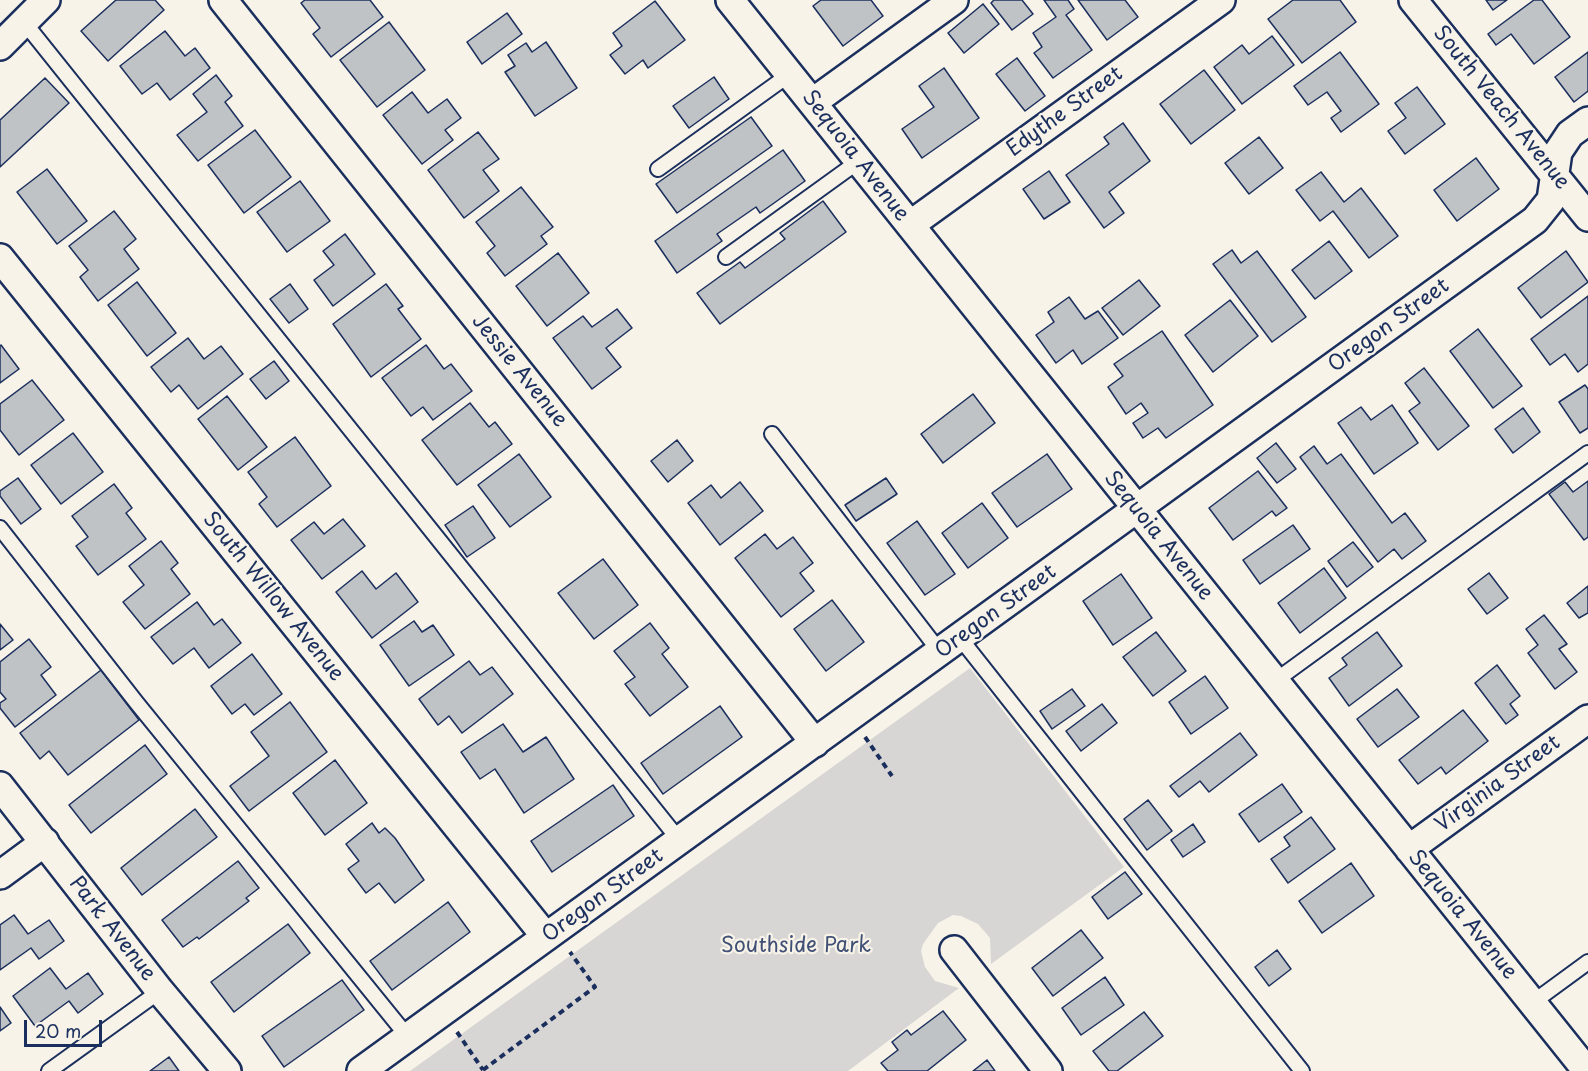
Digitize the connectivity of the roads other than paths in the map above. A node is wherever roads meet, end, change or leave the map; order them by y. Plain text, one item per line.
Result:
1 (46, 0) edge
2 (223, 0) edge
3 (730, 0) edge
4 (954, 0) edge
5 (1221, 0) edge
6 (1413, 0) edge
7 (24, 22) junction
8 (0, 46) edge
9 (790, 74) junction
10 (813, 102) junction
11 (1588, 121) edge
12 (859, 160) junction
13 (658, 169) dead end
14 (1556, 177) junction
15 (1588, 217) edge
16 (910, 225) junction
17 (726, 256) dead end
18 (0, 258) edge
19 (772, 434) dead end
20 (1588, 453) edge
21 (1137, 510) junction
22 (0, 528) edge
23 (950, 645) junction
24 (1275, 681) junction
25 (1588, 720) edge
26 (816, 742) junction
27 (0, 786) edge
28 (680, 841) junction
29 (45, 842) junction
30 (1409, 849) junction
31 (0, 875) edge
32 (546, 937) junction
33 (954, 950) dead end
34 (1588, 962) edge
35 (160, 991) junction
36 (1532, 1003) junction
37 (408, 1037) junction
38 (49, 1071) edge
39 (227, 1071) edge
40 (361, 1071) edge
41 (1048, 1071) edge
42 (1302, 1071) edge
43 (1587, 1071) edge

1 - 7 street
2 - 26 street, Jessie Avenue
3 - 9 street, Sequoia Avenue
4 - 10 street
5 - 16 street, Edythe Street
6 - 14 street, South Veach Avenue
7 - 8 street
7 - 28 lane
9 - 10 street, Sequoia Avenue
9 - 13 lane
10 - 12 street, Sequoia Avenue
11 - 14 street, Oregon Street
12 - 16 street, Sequoia Avenue
12 - 17 lane
14 - 15 street, South Veach Avenue
14 - 21 street, Oregon Street
16 - 21 street, Sequoia Avenue
18 - 32 street, South Willow Avenue
19 - 23 lane
20 - 24 lane
21 - 23 street, Oregon Street
21 - 24 street, Sequoia Avenue
22 - 37 lane
23 - 26 street, Oregon Street
23 - 42 lane
24 - 30 street, Sequoia Avenue
25 - 30 street, Virginia Street
26 - 28 street, Oregon Street
27 - 29 street, Park Avenue
28 - 32 street, Oregon Street
29 - 31 street
29 - 35 street, Park Avenue
30 - 36 street, Sequoia Avenue
32 - 37 street, Oregon Street
33 - 41 street
34 - 36 lane
35 - 38 lane
35 - 39 street, Park Avenue
36 - 43 street, Sequoia Avenue
37 - 40 street, Oregon Street

